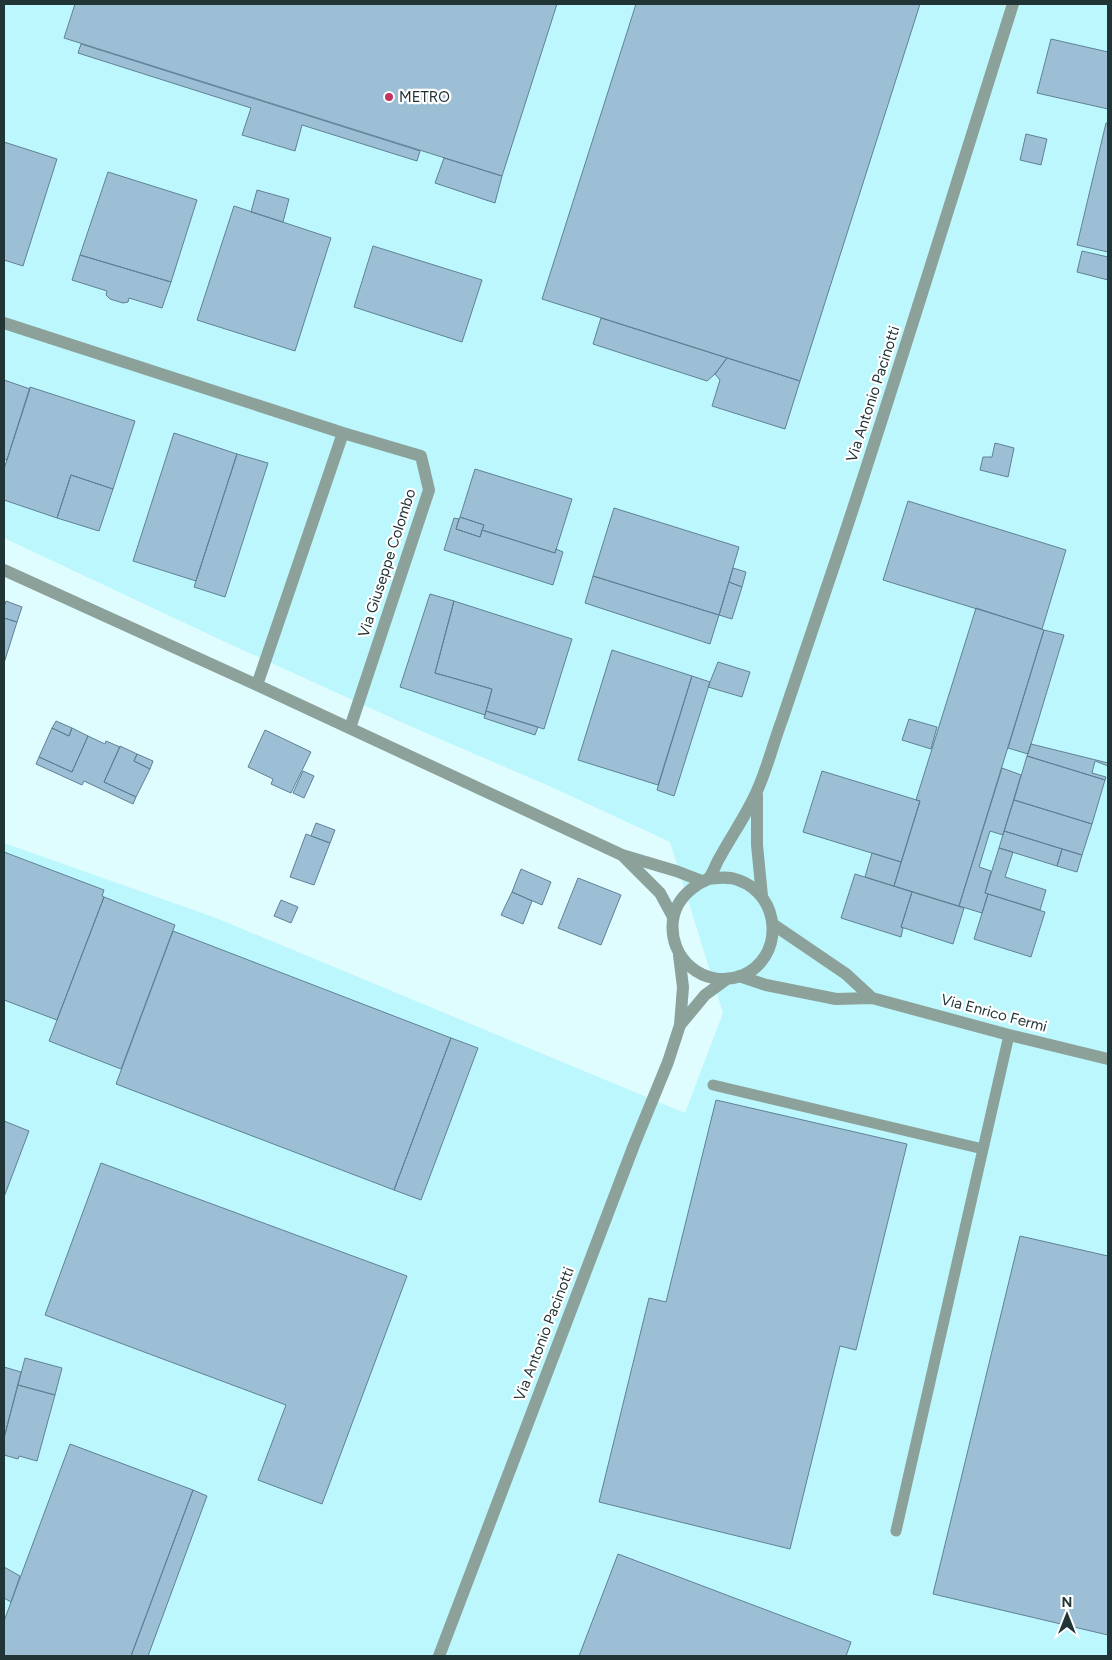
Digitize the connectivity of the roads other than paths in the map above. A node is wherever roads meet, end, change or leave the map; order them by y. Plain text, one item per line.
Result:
1 (1013, 4) edge
2 (4, 323) edge
3 (343, 433) junction
4 (4, 570) edge
5 (257, 685) junction
6 (350, 728) junction
7 (757, 792) junction
8 (622, 855) junction
9 (705, 880) junction
10 (762, 896) junction
11 (673, 917) junction
12 (774, 925) junction
13 (679, 955) junction
14 (733, 977) junction
15 (872, 998) junction
16 (680, 1025) junction
17 (1009, 1035) junction
18 (1108, 1058) edge
19 (712, 1085) dead end
20 (983, 1149) junction
21 (896, 1531) dead end
22 (439, 1656) edge

1 - 7 street, Via Antonio Pacinotti
2 - 3 street, Via Giuseppe Colombo
3 - 5 street
3 - 6 street, Via Giuseppe Colombo
4 - 5 street
5 - 6 street
6 - 8 street
7 - 9 street, Via Antonio Pacinotti
7 - 10 street, Via Antonio Pacinotti
8 - 9 street
8 - 11 street
9 - 10 street, Via Antonio Pacinotti
9 - 11 street, Via Antonio Pacinotti
10 - 12 street, Via Antonio Pacinotti
11 - 13 street, Via Antonio Pacinotti
12 - 14 street, Via Antonio Pacinotti
12 - 15 street
13 - 14 street
13 - 16 street, Via Antonio Pacinotti
14 - 15 street
14 - 16 street, Via Antonio Pacinotti
15 - 17 street, Via Enrico Fermi
16 - 22 street, Via Antonio Pacinotti
17 - 18 street, Via Enrico Fermi
17 - 20 lane
19 - 20 lane
20 - 21 lane

